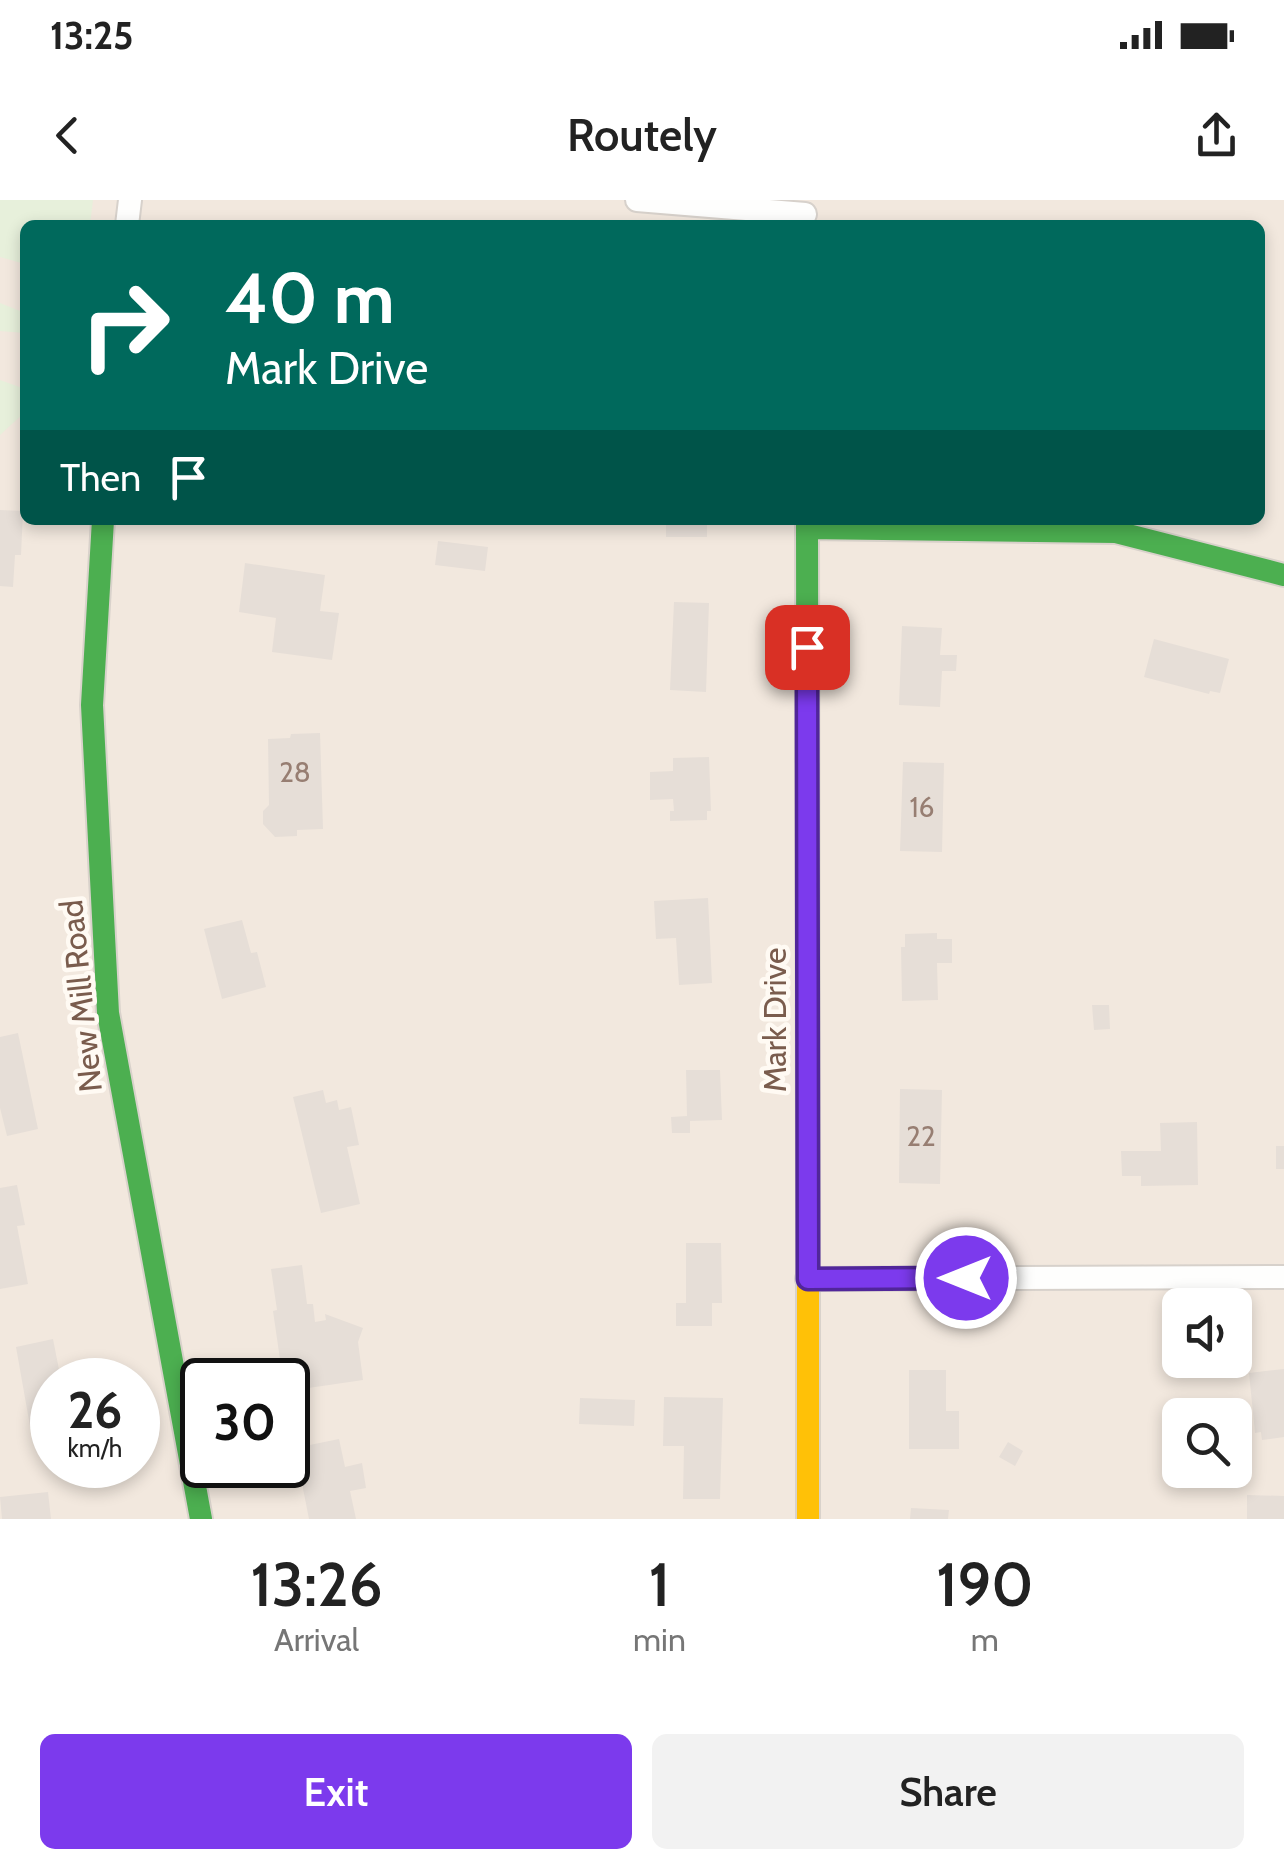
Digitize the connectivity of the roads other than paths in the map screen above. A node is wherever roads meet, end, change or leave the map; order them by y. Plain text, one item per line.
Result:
1 (637, 200) edge
2 (806, 213) edge
3 (103, 525) edge
4 (807, 525) edge
5 (846, 525) edge
6 (1284, 576) edge
7 (1284, 1277) edge
8 (808, 1279) junction
9 (201, 1519) edge
10 (808, 1519) edge

1 - 2 street
3 - 9 street, New Mill Road
4 - 8 street, Mark Drive
5 - 6 street
7 - 8 street
8 - 10 street, Mark Drive

